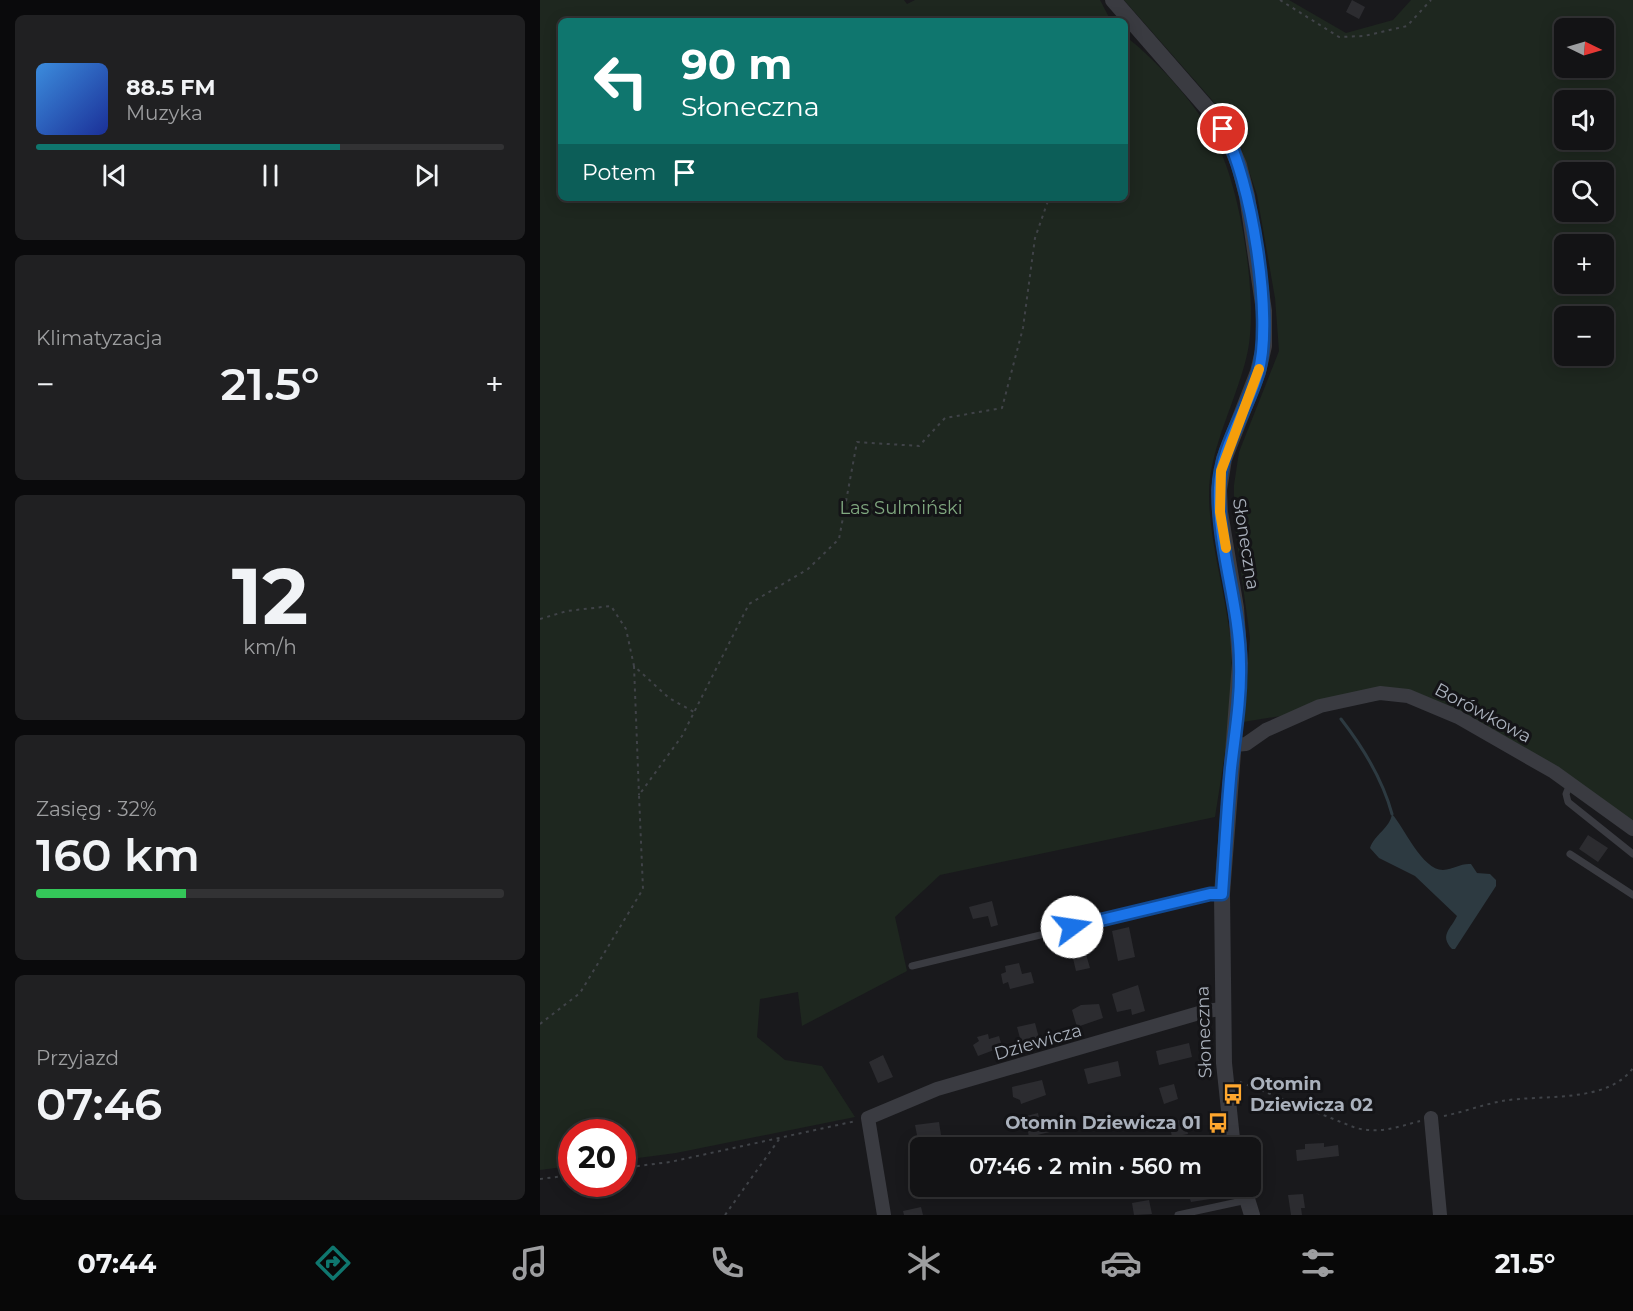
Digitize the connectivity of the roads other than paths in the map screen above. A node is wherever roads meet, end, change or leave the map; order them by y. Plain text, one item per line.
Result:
1 (1113, 0) edge
2 (1234, 745) junction
3 (1570, 784) junction
4 (1633, 829) edge
5 (1570, 854) dead end
6 (1633, 854) edge
7 (1222, 894) junction
8 (1633, 895) edge
9 (912, 966) dead end
10 (1222, 1010) junction
11 (1431, 1118) road end
12 (1232, 1137) edge
13 (1247, 1200) edge
14 (884, 1215) edge
15 (1178, 1215) edge
16 (1440, 1215) edge

1 - 2 street, Słoneczna
2 - 3 street, Borówkowa
2 - 7 street, Słoneczna
3 - 4 street, Borówkowa
3 - 6 lane
5 - 8 lane
7 - 9 lane
7 - 10 street, Słoneczna
10 - 12 street, Słoneczna
10 - 14 street, Dziewicza
11 - 16 street
13 - 15 lane

